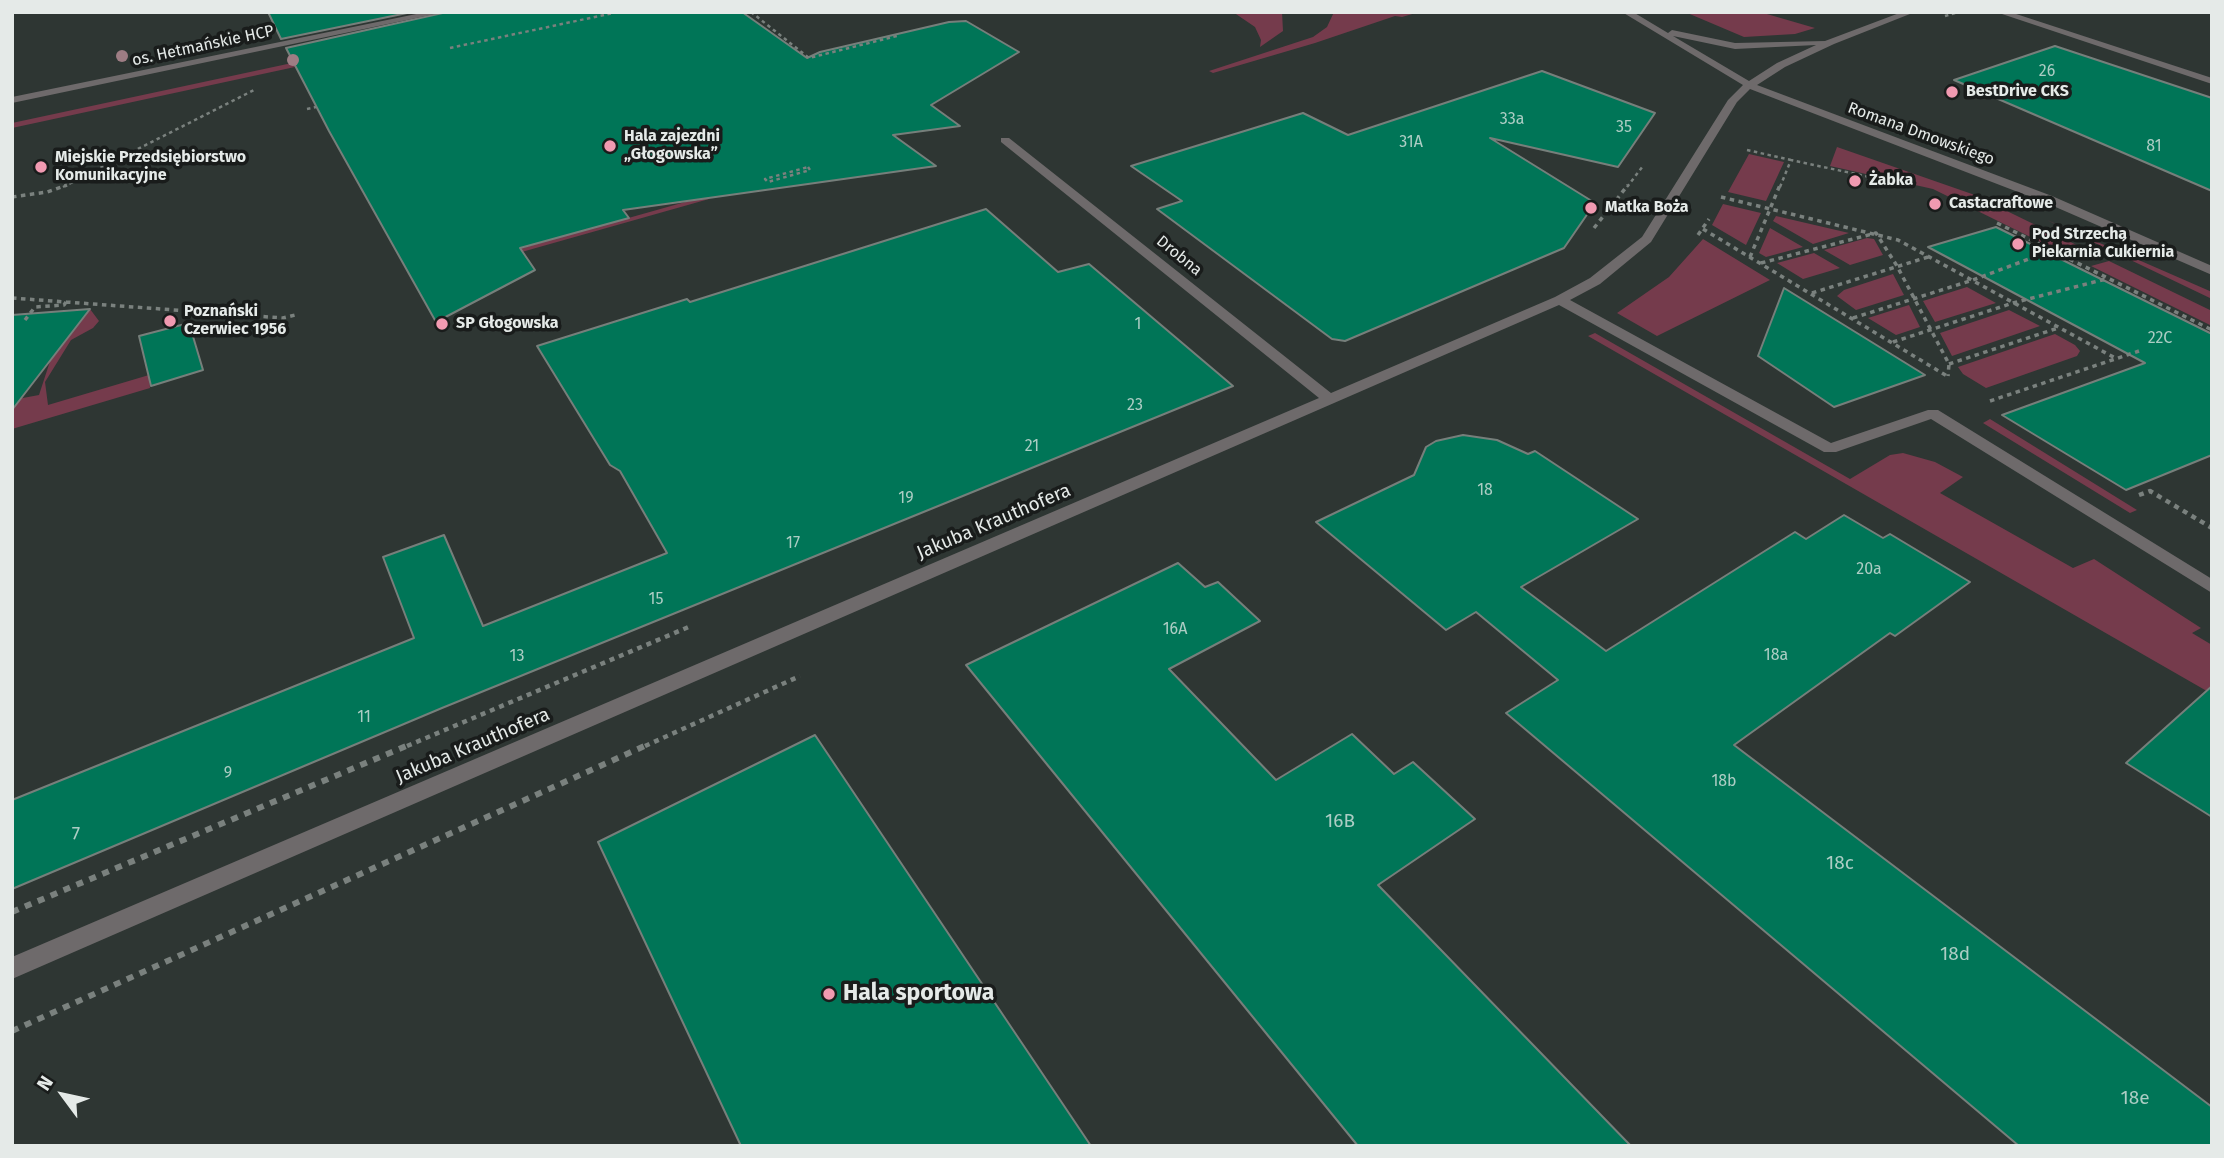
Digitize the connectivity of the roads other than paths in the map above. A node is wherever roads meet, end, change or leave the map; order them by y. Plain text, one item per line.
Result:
1 (441, 12) edge
2 (1626, 12) edge
3 (1911, 12) edge
4 (2000, 12) edge
5 (1646, 24) junction
6 (1831, 42) junction
7 (2212, 81) edge
8 (1749, 85) junction
9 (12, 100) edge
10 (1005, 140) dead end
11 (2212, 271) edge
12 (1560, 300) junction
13 (1331, 400) junction
14 (2212, 587) edge
15 (12, 968) edge

1 - 9 street, os. Hetmańskie HCP
2 - 5 street, Romana Dmowskiego
3 - 6 street, Jakuba Krauthofera
4 - 7 street
5 - 6 street
5 - 8 street, Romana Dmowskiego
6 - 8 street, Jakuba Krauthofera
8 - 11 street, Romana Dmowskiego
8 - 12 street, Jakuba Krauthofera
10 - 13 street, Drobna
12 - 13 street, Jakuba Krauthofera
12 - 14 street
13 - 15 street, Jakuba Krauthofera

